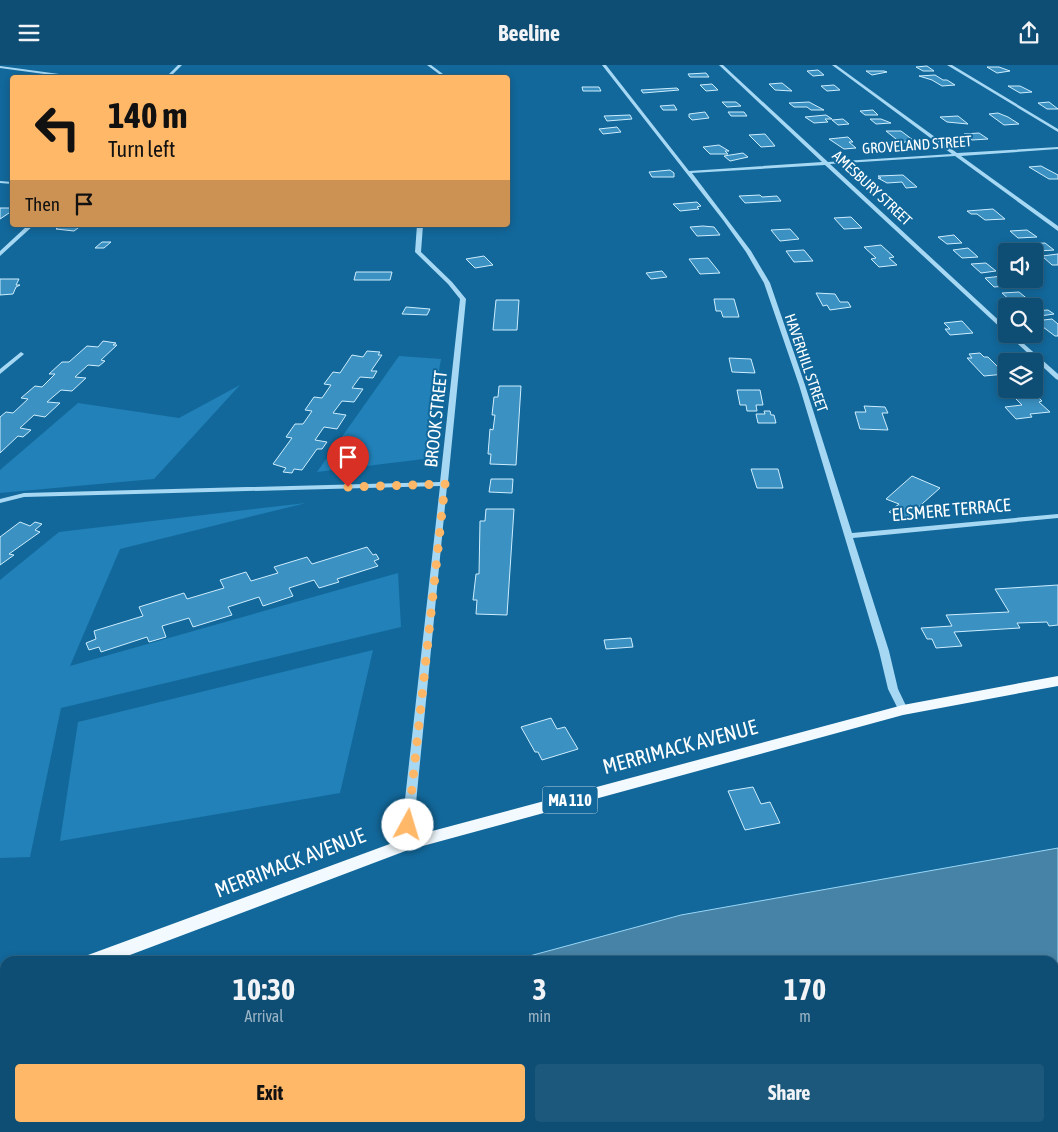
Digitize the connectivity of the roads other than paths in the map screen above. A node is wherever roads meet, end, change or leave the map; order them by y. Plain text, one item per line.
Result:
1 (180, 65) edge
2 (429, 65) edge
3 (604, 65) edge
4 (721, 65) edge
5 (834, 65) edge
6 (949, 65) edge
7 (0, 67) edge
8 (59, 75) dead end
9 (170, 75) edge
10 (442, 75) edge
11 (1058, 131) edge
12 (1058, 148) edge
13 (957, 155) junction
14 (826, 163) junction
15 (689, 172) junction
16 (29, 227) edge
17 (420, 227) edge
18 (1058, 229) edge
19 (0, 254) edge
20 (998, 323) edge
21 (1020, 343) edge
22 (21, 354) dead end
23 (0, 372) edge
24 (1058, 378) edge
25 (445, 484) junction
26 (0, 501) edge
27 (1058, 516) edge
28 (848, 536) junction
29 (1058, 681) edge
30 (903, 710) junction
31 (406, 844) junction
32 (107, 956) edge

1 - 9 street
2 - 10 street
3 - 15 street, HAVERHILL STREET
4 - 14 street, AMESBURY STREET
5 - 13 street
6 - 11 street
7 - 8 street
12 - 13 street, GROVELAND STREET
13 - 14 street, GROVELAND STREET
13 - 18 street
14 - 15 street, GROVELAND STREET
14 - 20 street, AMESBURY STREET
15 - 28 street, HAVERHILL STREET
16 - 19 street
17 - 25 street, BROOK STREET
21 - 24 street
22 - 23 street
25 - 26 street
25 - 31 street, BROOK STREET
27 - 28 street, ELSMERE TERRACE
28 - 30 street, HAVERHILL STREET
29 - 30 main road, MERRIMACK AVENUE / MA 110
30 - 31 main road, MERRIMACK AVENUE / MA 110
31 - 32 main road, MERRIMACK AVENUE / MA 110

